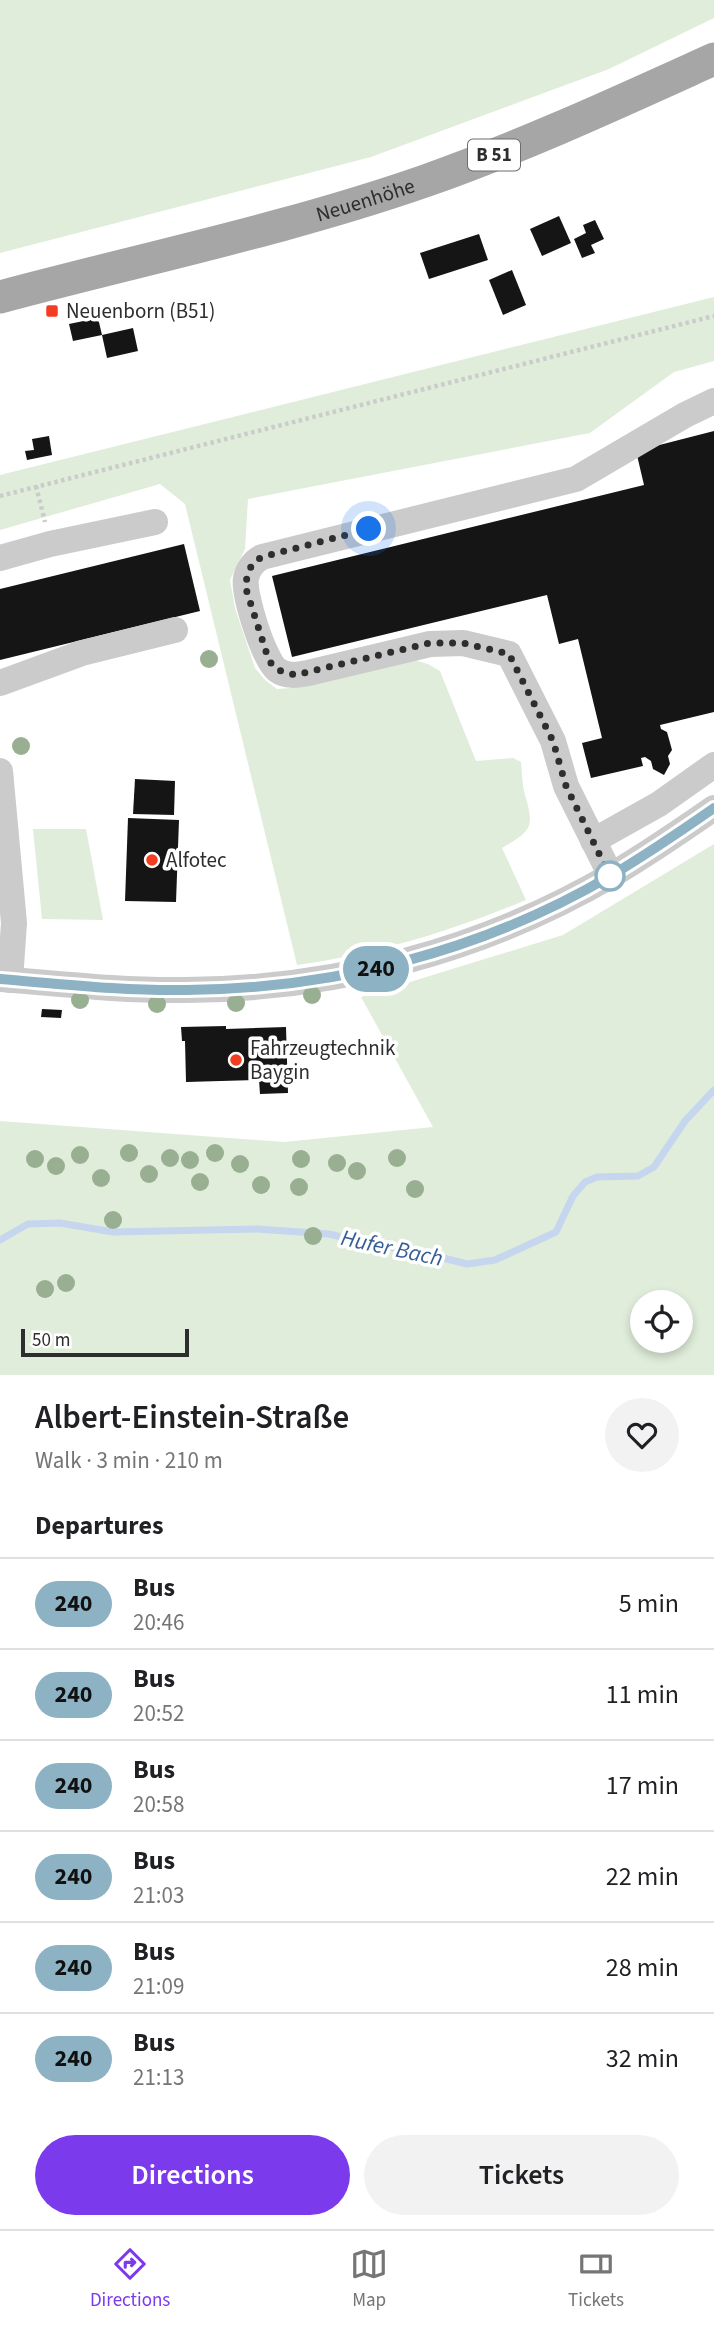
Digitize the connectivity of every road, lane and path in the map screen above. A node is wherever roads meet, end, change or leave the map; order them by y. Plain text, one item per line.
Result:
1 (714, 59) edge
2 (0, 297) edge
3 (714, 316) edge
4 (714, 401) edge
5 (36, 486) junction
6 (0, 496) edge
7 (155, 522) dead end
8 (50, 544) junction
9 (0, 558) edge
10 (174, 630) dead end
11 (0, 683) edge
12 (714, 765) edge
13 (0, 771) edge
14 (714, 808) edge
15 (593, 841) junction
16 (611, 876) junction
17 (5, 979) edge

1 - 2 main road, Neuenhöhe / B 51
3 - 5 path
4 - 15 street
5 - 6 path
5 - 8 path
7 - 8 street
8 - 9 street
10 - 11 street
12 - 15 street
13 - 17 street
14 - 16 street
15 - 16 street
16 - 17 street

